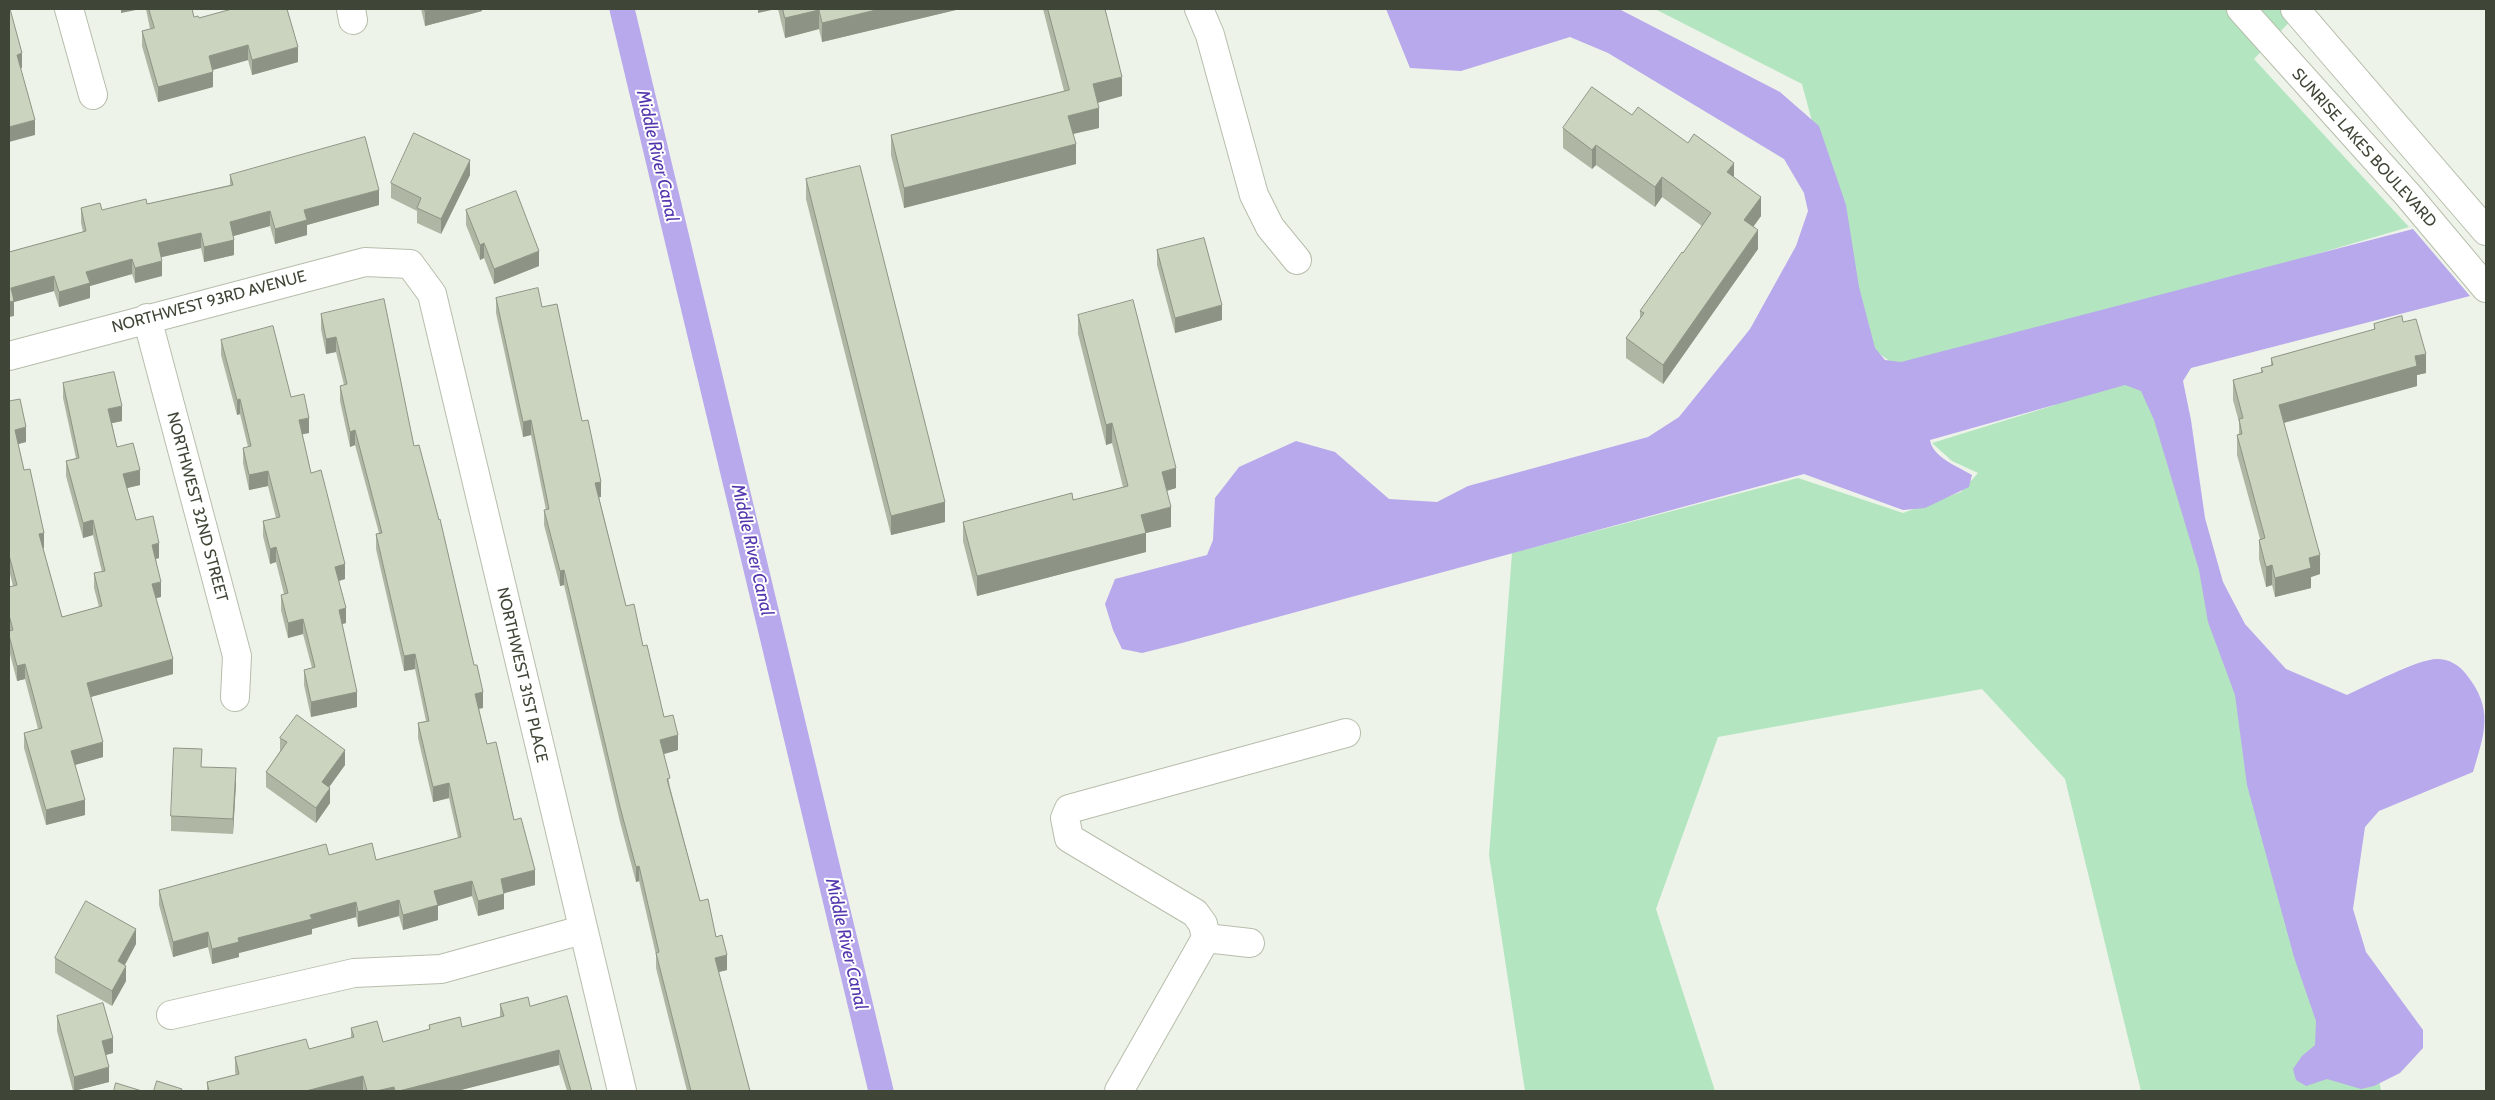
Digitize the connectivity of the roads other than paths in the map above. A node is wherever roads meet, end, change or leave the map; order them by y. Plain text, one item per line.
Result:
1 (69, 9) edge
2 (1199, 9) edge
3 (2241, 9) edge
4 (2294, 9) edge
5 (93, 95) dead end
6 (2486, 231) edge
7 (1297, 260) dead end
8 (410, 264) joint
9 (2486, 288) edge
10 (147, 318) junction
11 (9, 356) edge
12 (235, 697) dead end
13 (1346, 733) dead end
14 (582, 930) junction
15 (1206, 938) junction
16 (1250, 943) dead end
17 (172, 1015) dead end
18 (622, 1091) edge
19 (1119, 1091) edge

1 - 5 street
2 - 7 street
3 - 9 street, SUNRISE LAKES BOULEVARD
4 - 6 street
8 - 10 street, NORTHWEST 93RD AVENUE
8 - 14 street, NORTHWEST 31ST PLACE
10 - 11 street, NORTHWEST 93RD AVENUE
10 - 12 street, NORTHWEST 32ND STREET
13 - 15 street
14 - 17 street
14 - 18 street, NORTHWEST 31ST PLACE
15 - 16 street
15 - 19 street

